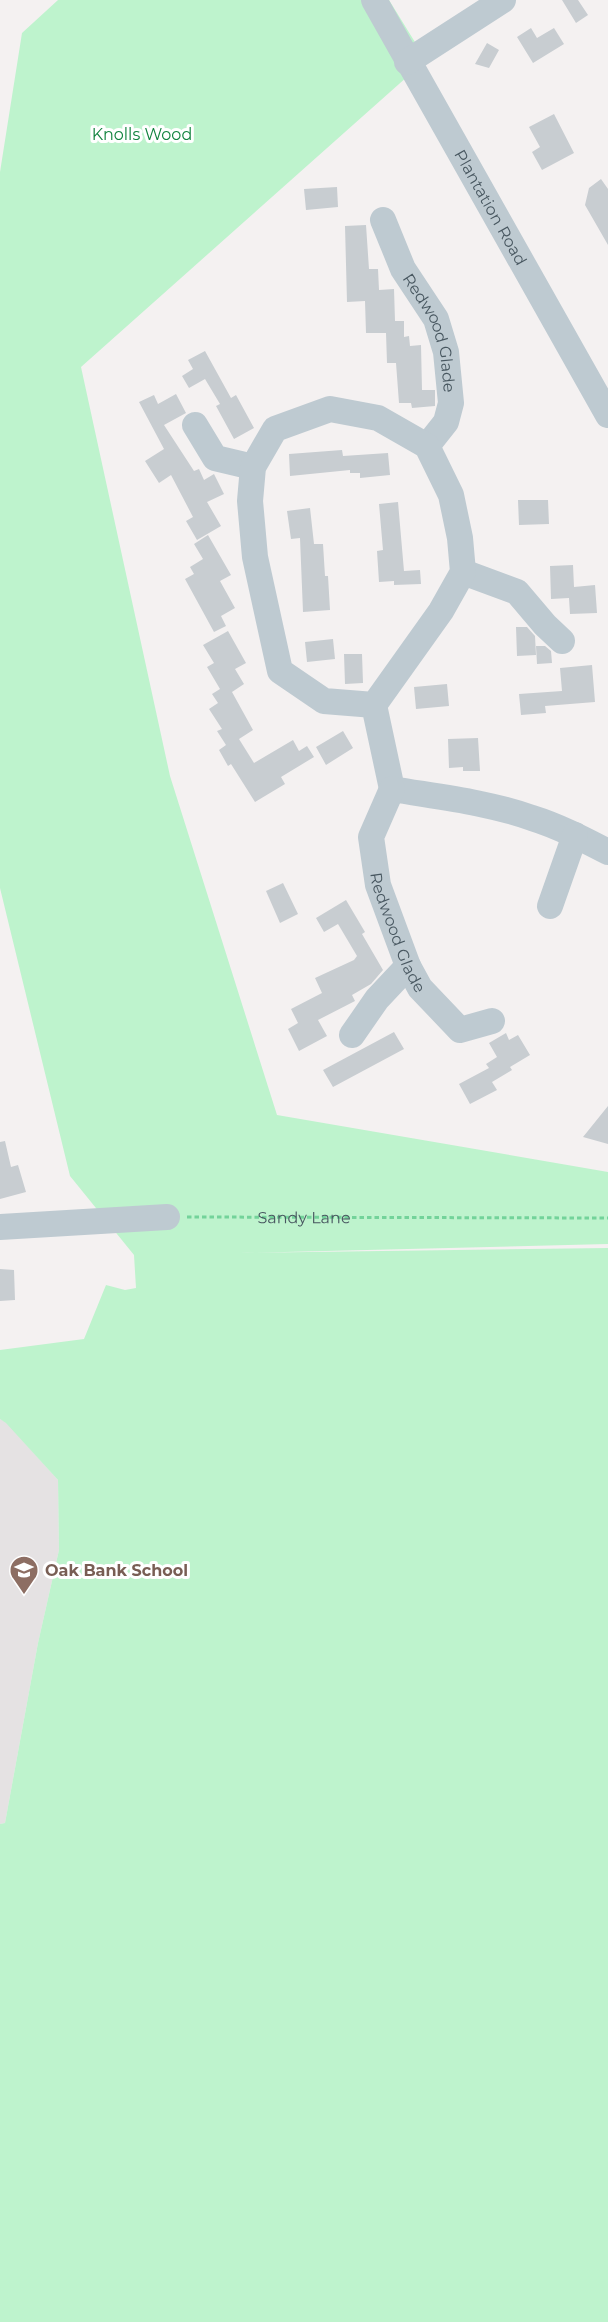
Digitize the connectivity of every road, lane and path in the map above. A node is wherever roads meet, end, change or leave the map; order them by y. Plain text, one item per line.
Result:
1 (374, 0) edge
2 (503, 0) edge
3 (407, 62) junction
4 (383, 220) dead end
5 (604, 402) edge
6 (195, 425) dead end
7 (427, 446) junction
8 (254, 466) junction
9 (463, 572) junction
10 (562, 641) dead end
11 (374, 705) junction
12 (392, 789) junction
13 (574, 835) junction
14 (608, 852) edge
15 (550, 906) dead end
16 (408, 966) junction
17 (492, 1020) dead end
18 (352, 1035) dead end
19 (167, 1217) joint
20 (608, 1218) edge
21 (0, 1227) edge

1 - 3 street, Plantation Road
2 - 3 street
3 - 5 street, Plantation Road
4 - 7 street, Redwood Glade
6 - 8 street
7 - 8 street
7 - 9 street
8 - 11 street
9 - 10 street
9 - 11 street
11 - 12 street
12 - 13 street
12 - 16 street, Redwood Glade
13 - 14 street
13 - 15 street
16 - 17 street, Redwood Glade
16 - 18 street
19 - 20 path, Sandy Lane
19 - 21 street

